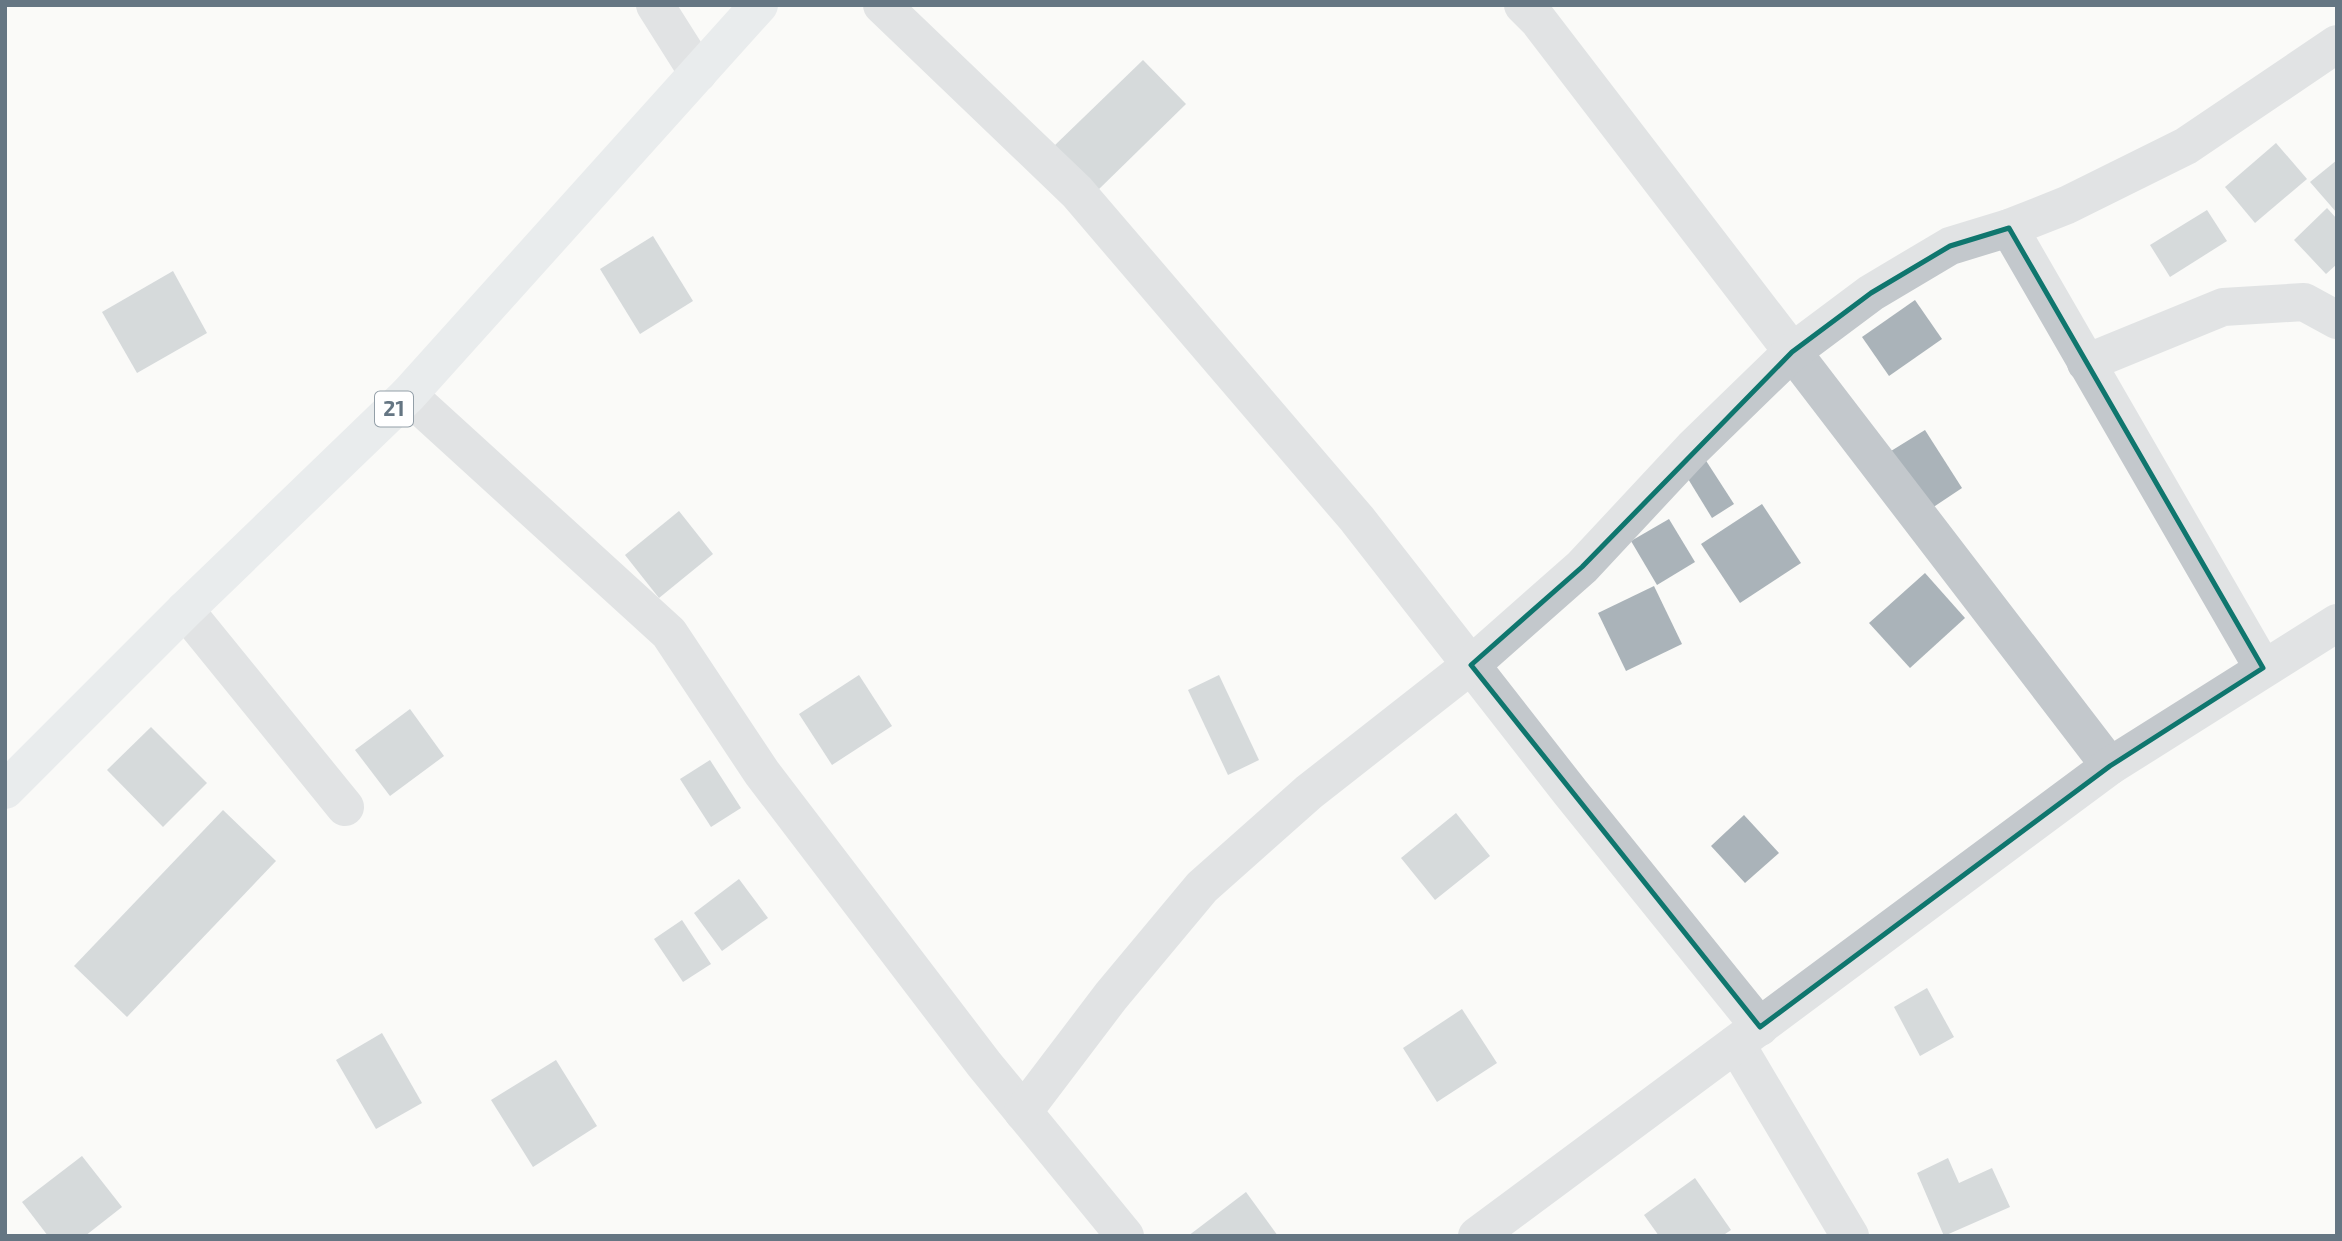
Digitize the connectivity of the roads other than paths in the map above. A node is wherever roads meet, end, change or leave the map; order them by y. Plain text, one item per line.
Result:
1 (655, 5) edge
2 (760, 5) edge
3 (882, 5) edge
4 (1523, 5) edge
5 (2337, 44) edge
6 (698, 73) junction
7 (2009, 228) junction
8 (2337, 320) edge
9 (1792, 352) junction
10 (2086, 363) junction
11 (408, 395) junction
12 (185, 610) junction
13 (2337, 623) edge
14 (1471, 665) junction
15 (2263, 668) junction
16 (2109, 766) junction
17 (5, 790) edge
18 (345, 807) dead end
19 (1748, 1036) junction
20 (1023, 1112) junction
21 (1125, 1236) edge
22 (1477, 1236) edge
23 (1850, 1236) edge

1 - 6 street
2 - 6 highway, 21
3 - 14 street
4 - 9 street
5 - 7 street
6 - 11 highway, 21
7 - 9 street
7 - 10 street
8 - 10 street
9 - 14 street
9 - 16 street
10 - 15 street
11 - 12 highway, 21
11 - 20 street
12 - 17 highway, 21
12 - 18 street
13 - 15 street
14 - 19 street
14 - 20 street
15 - 16 street
16 - 19 street
19 - 22 street
19 - 23 street
20 - 21 street

